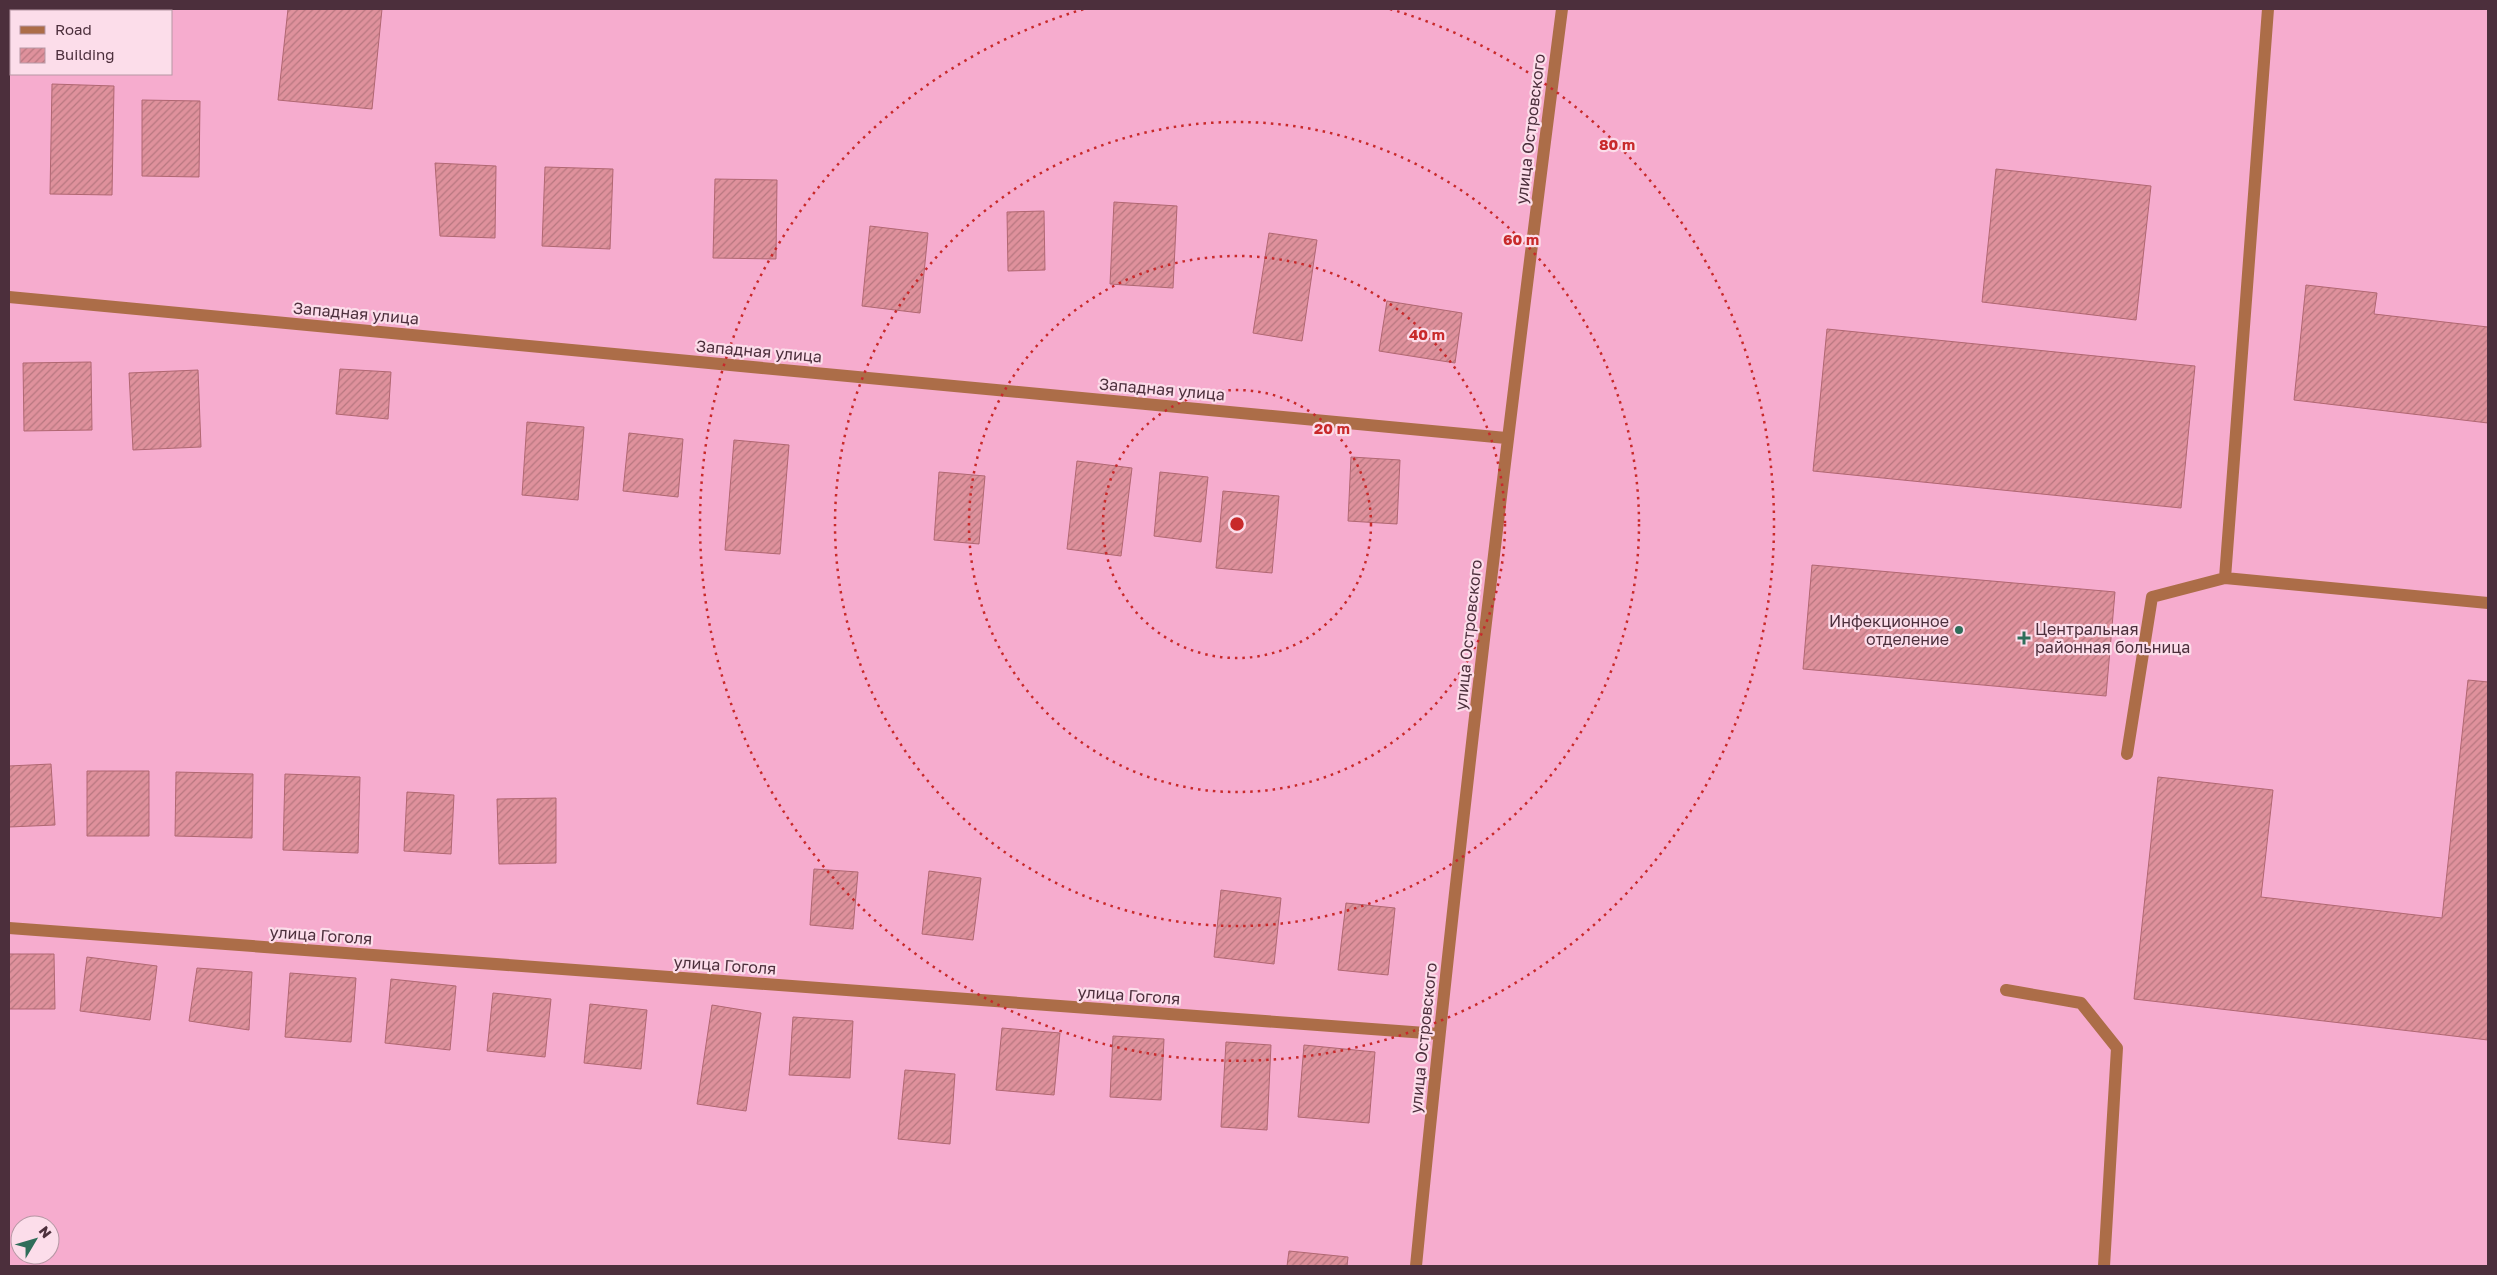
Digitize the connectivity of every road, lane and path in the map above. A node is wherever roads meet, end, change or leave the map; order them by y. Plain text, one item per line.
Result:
1 (1562, 9) edge
2 (2268, 9) edge
3 (9, 297) edge
4 (1506, 438) junction
5 (2225, 578) junction
6 (2488, 603) edge
7 (2127, 754) dead end
8 (9, 928) edge
9 (2006, 990) dead end
10 (1439, 1034) junction
11 (1416, 1266) edge
12 (2104, 1266) edge

1 - 4 street, улица Островского
2 - 5 street
3 - 4 street, Западная улица
4 - 10 street, улица Островского
5 - 6 street
5 - 7 street
8 - 10 street, улица Гоголя
9 - 12 street
10 - 11 street, улица Островского

